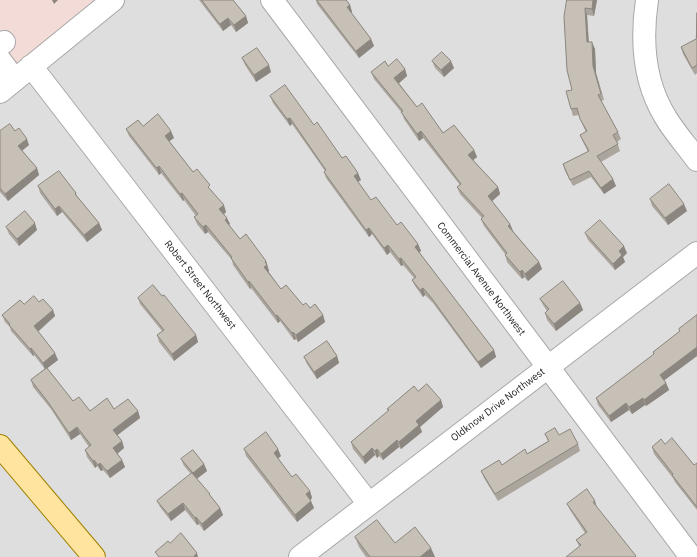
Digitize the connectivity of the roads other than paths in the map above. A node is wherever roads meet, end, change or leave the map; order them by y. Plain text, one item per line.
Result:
1 (113, 0) edge
2 (272, 0) edge
3 (647, 0) edge
4 (1, 49) edge
5 (15, 79) edge
6 (697, 160) edge
7 (697, 253) edge
8 (548, 367) junction
9 (0, 446) edge
10 (369, 504) junction
11 (94, 557) edge
12 (300, 557) edge
13 (691, 557) edge

1 - 5 street
2 - 8 street, Commercial Avenue Northwest
3 - 6 street
4 - 5 street, Robert Street Northwest
5 - 10 street, Robert Street Northwest
7 - 8 street, Oldknow Drive Northwest
8 - 10 street, Oldknow Drive Northwest
8 - 13 street, Commercial Avenue Northwest
9 - 11 main road
10 - 12 street, Oldknow Drive Northwest

